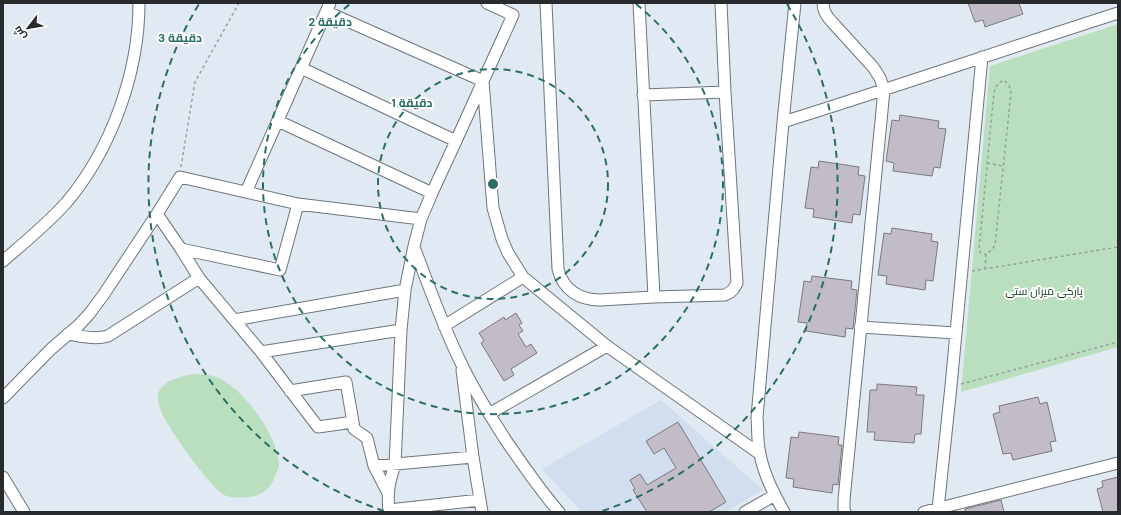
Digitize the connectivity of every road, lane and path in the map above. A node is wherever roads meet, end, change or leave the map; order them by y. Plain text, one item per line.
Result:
1 (139, 3) edge
2 (239, 3) edge
3 (487, 3) edge
4 (546, 3) edge
5 (639, 3) edge
6 (720, 3) edge
7 (795, 3) edge
8 (823, 3) edge
9 (328, 7) edge
10 (1118, 12) edge
11 (982, 57) junction
12 (301, 68) junction
13 (483, 81) junction
14 (884, 90) junction
15 (725, 92) junction
16 (643, 95) junction
17 (278, 121) junction
18 (783, 122) junction
19 (456, 141) junction
20 (987, 163) junction
21 (1003, 166) junction
22 (180, 177) junction
23 (246, 192) junction
24 (432, 193) junction
25 (298, 204) junction
26 (157, 214) junction
27 (421, 219) junction
28 (414, 246) junction
29 (1118, 247) edge
30 (181, 249) junction
31 (986, 254) junction
32 (3, 261) edge
33 (985, 269) junction
34 (961, 273) junction
35 (199, 278) junction
36 (523, 278) junction
37 (405, 290) junction
38 (654, 297) junction
39 (234, 320) junction
40 (444, 326) junction
41 (860, 327) junction
42 (401, 330) junction
43 (956, 333) junction
44 (68, 334) junction
45 (1118, 342) edge
46 (607, 346) junction
47 (261, 352) junction
48 (462, 365) junction
49 (951, 386) junction
50 (290, 390) junction
51 (3, 398) edge
52 (489, 414) junction
53 (353, 422) junction
54 (760, 454) junction
55 (473, 457) junction
56 (1118, 463) edge
57 (395, 465) junction
58 (374, 466) junction
59 (3, 477) edge
60 (388, 493) junction
61 (774, 496) junction
62 (480, 500) junction
63 (938, 509) junction
64 (389, 511) edge
65 (24, 512) edge
66 (482, 512) edge
67 (559, 512) edge
68 (745, 512) edge
69 (784, 512) edge
70 (845, 512) edge
71 (924, 512) edge

1 - 32 street
2 - 22 path
3 - 13 street
4 - 38 street
5 - 16 street
6 - 15 street
7 - 18 street
8 - 14 street
9 - 12 street
9 - 13 street
10 - 11 street
11 - 14 street
11 - 34 street
12 - 17 street
12 - 19 street
13 - 19 street
13 - 36 street
14 - 18 street
14 - 41 street
15 - 16 street
15 - 38 street
16 - 38 street
17 - 23 street
17 - 24 street
18 - 54 street
19 - 24 street
20 - 21 path
20 - 21 path
20 - 31 path
21 - 31 path
22 - 23 street
22 - 26 street
23 - 25 street
24 - 27 street
25 - 27 street
25 - 30 street
26 - 30 street
26 - 44 street
27 - 28 street
28 - 37 street
28 - 40 street
29 - 33 path
30 - 35 street
31 - 33 path
33 - 34 path
34 - 43 street
35 - 39 street
35 - 44 street
36 - 40 street
36 - 46 street
37 - 39 street
37 - 42 street
39 - 47 street
40 - 48 street
41 - 43 street
41 - 70 street
42 - 47 street
42 - 57 street
43 - 49 street
44 - 51 street
45 - 49 path
46 - 52 street
46 - 54 street
47 - 50 street
48 - 52 street
48 - 55 street
49 - 63 street
50 - 53 street
50 - 53 street
52 - 67 street
53 - 58 street
54 - 61 street
55 - 57 street
55 - 62 street
56 - 63 street
57 - 58 street
57 - 60 street
58 - 60 street
59 - 65 street
60 - 64 street
61 - 68 street
61 - 69 street
62 - 64 street
62 - 66 street
63 - 71 street

